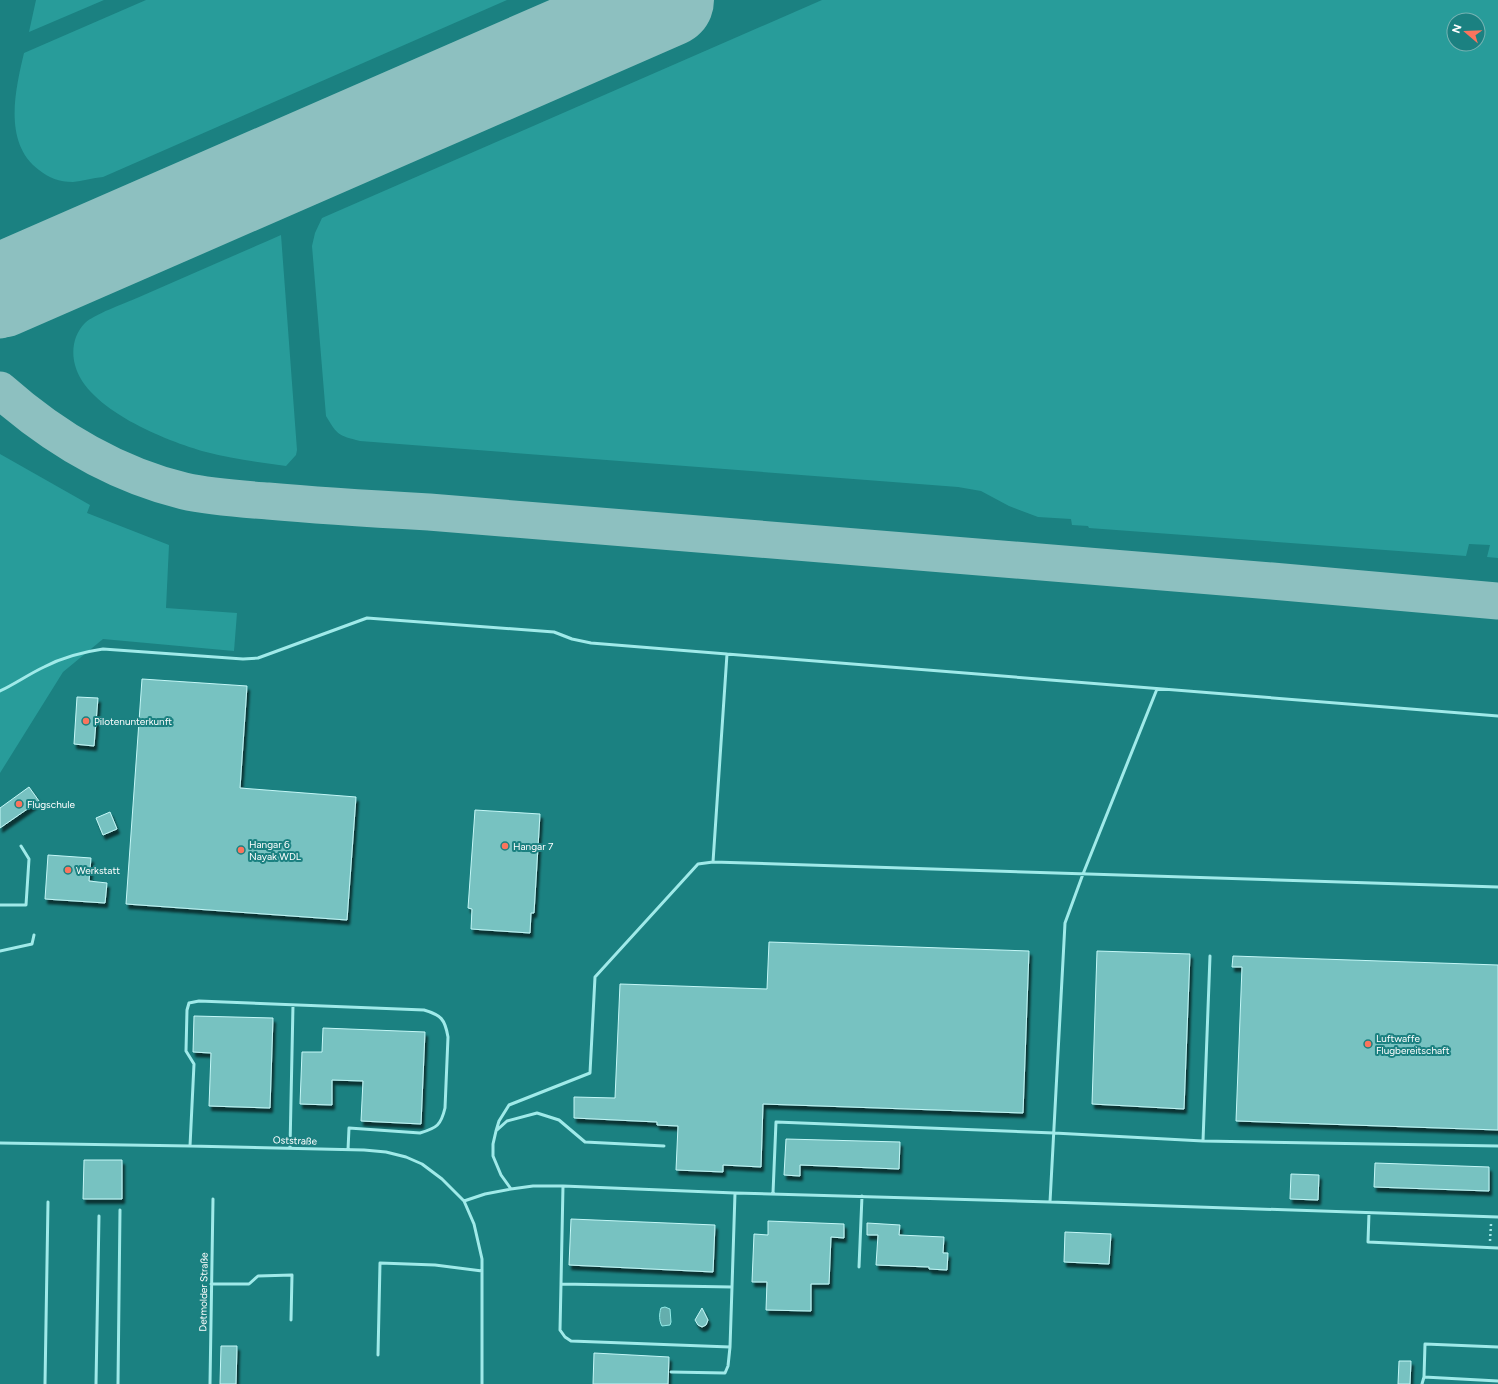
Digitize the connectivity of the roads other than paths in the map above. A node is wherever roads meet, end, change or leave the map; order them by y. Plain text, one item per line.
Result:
1 (727, 654) junction
2 (1157, 688) junction
3 (0, 691) edge
4 (1498, 716) edge
5 (21, 846) dead end
6 (713, 862) junction
7 (1083, 874) junction
8 (1498, 887) edge
9 (0, 905) edge
10 (34, 935) dead end
11 (0, 951) edge
12 (1210, 956) dead end
13 (293, 1005) junction
14 (496, 1131) junction
15 (1054, 1133) junction
16 (1203, 1141) junction
17 (0, 1143) edge
18 (190, 1146) junction
19 (664, 1146) dead end
20 (1498, 1146) edge
21 (290, 1148) junction
22 (348, 1150) junction
23 (563, 1186) junction
24 (511, 1189) junction
25 (735, 1193) junction
26 (773, 1193) junction
27 (862, 1196) junction
28 (213, 1199) dead end
29 (464, 1201) junction
30 (48, 1202) dead end
31 (1050, 1202) junction
32 (120, 1210) dead end
33 (1369, 1213) junction
34 (99, 1216) dead end
35 (1498, 1217) edge
36 (1498, 1248) edge
37 (860, 1267) dead end
38 (482, 1271) junction
39 (211, 1284) junction
40 (561, 1284) junction
41 (732, 1287) junction
42 (291, 1320) dead end
43 (730, 1347) junction
44 (1498, 1347) edge
45 (378, 1355) dead end
46 (672, 1372) dead end
47 (1424, 1377) junction
48 (1498, 1381) edge
49 (45, 1384) edge
50 (96, 1384) edge
51 (118, 1384) edge
52 (210, 1384) edge
53 (482, 1384) edge
54 (1422, 1384) edge

1 - 2 lane
1 - 3 lane
1 - 6 lane
2 - 4 lane
2 - 7 lane
5 - 9 lane
6 - 7 lane
6 - 14 lane
7 - 8 lane
7 - 15 lane
10 - 11 lane
12 - 16 lane
13 - 18 lane
13 - 21 lane
13 - 22 lane
14 - 19 lane
14 - 24 lane
15 - 16 lane
15 - 26 lane
15 - 31 lane
16 - 20 lane
17 - 18 lane, Oststraße
18 - 21 lane, Oststraße
21 - 22 lane, Oststraße
22 - 29 lane, Oststraße
23 - 24 lane
23 - 25 lane
23 - 40 lane
24 - 29 lane
25 - 26 lane
25 - 41 lane
26 - 27 lane
27 - 31 lane
27 - 37 lane
28 - 39 lane, Detmolder Straße
29 - 38 lane, Oststraße
30 - 49 lane
31 - 33 lane
32 - 51 lane
33 - 35 lane
33 - 36 lane
34 - 50 lane
38 - 45 lane
38 - 53 lane, Oststraße
39 - 42 lane
39 - 52 lane, Detmolder Straße
40 - 41 lane
40 - 43 lane
41 - 43 lane
43 - 46 lane
44 - 47 lane
47 - 48 lane
47 - 54 lane

